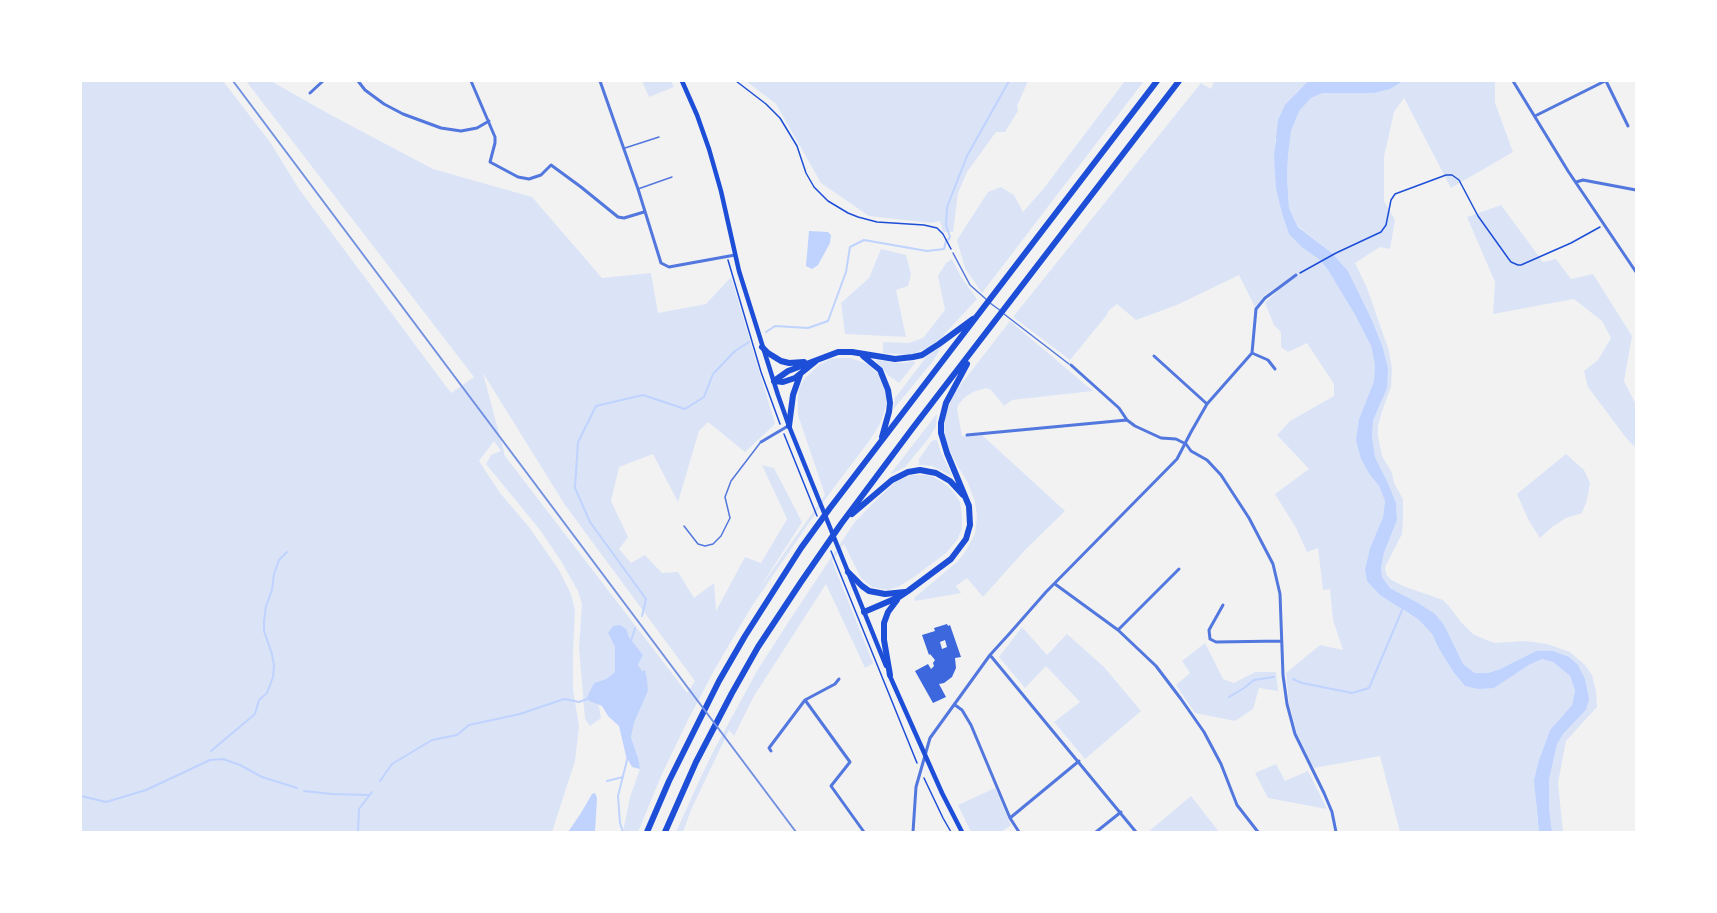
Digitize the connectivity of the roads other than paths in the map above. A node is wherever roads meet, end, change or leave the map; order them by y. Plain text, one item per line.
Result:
1 (323, 81) edge
2 (358, 81) edge
3 (471, 81) edge
4 (600, 81) edge
5 (682, 81) edge
6 (1158, 81) edge
7 (1179, 81) edge
8 (1513, 81) edge
9 (1605, 81) edge
10 (310, 93) dead end
11 (1535, 116) junction
12 (489, 121) junction
13 (1628, 126) dead end
14 (659, 137) dead end
15 (624, 148) junction
16 (672, 177) dead end
17 (1576, 182) junction
18 (638, 189) junction
19 (1636, 190) edge
20 (644, 212) junction
21 (953, 253) road end
22 (735, 255) junction
23 (1636, 272) edge
24 (1296, 275) road end
25 (980, 313) junction
26 (977, 345) junction
27 (762, 346) junction
28 (1252, 353) junction
29 (860, 354) junction
30 (1154, 356) dead end
31 (819, 359) junction
32 (1071, 365) joint
33 (1275, 369) dead end
34 (800, 375) junction
35 (774, 381) junction
36 (1208, 404) junction
37 (1127, 420) junction
38 (789, 426) junction
39 (967, 435) dead end
40 (761, 442) joint
41 (880, 442) junction
42 (1186, 444) junction
43 (968, 501) junction
44 (841, 524) junction
45 (684, 525) dead end
46 (1179, 569) dead end
47 (848, 572) junction
48 (1055, 584) junction
49 (908, 591) junction
50 (899, 597) junction
51 (1223, 605) dead end
52 (864, 612) junction
53 (1118, 630) junction
54 (1281, 641) junction
55 (990, 655) junction
56 (890, 675) junction
57 (839, 679) dead end
58 (805, 700) junction
59 (955, 705) junction
60 (771, 751) dead end
61 (925, 754) junction
62 (1078, 761) junction
63 (1121, 812) junction
64 (1010, 818) junction
65 (647, 832) edge
66 (665, 832) edge
67 (864, 832) edge
68 (913, 832) edge
69 (962, 832) edge
70 (1019, 832) edge
71 (1096, 832) edge
72 (1136, 832) edge
73 (1258, 832) edge
74 (1336, 832) edge

1 - 10 street
2 - 12 street
3 - 12 street
4 - 15 street
5 - 22 main road
6 - 25 highway
7 - 26 highway
8 - 11 street
9 - 11 street
9 - 13 street
11 - 17 street
12 - 20 street
14 - 15 lane
15 - 18 street
16 - 18 lane
17 - 19 street
17 - 23 street
18 - 20 street
20 - 22 street
21 - 32 lane
22 - 27 main road
24 - 28 street
25 - 29 highway
25 - 41 highway
26 - 43 highway
26 - 44 highway
27 - 31 highway
27 - 35 main road
28 - 33 street
28 - 36 street
29 - 31 highway
29 - 41 highway
30 - 36 street
31 - 34 highway
31 - 35 highway
32 - 37 street
34 - 35 highway
34 - 38 highway
35 - 38 main road
36 - 42 street
37 - 39 street
37 - 42 street
38 - 40 street
38 - 47 main road
40 - 45 lane
41 - 65 highway
42 - 48 street
42 - 54 street
43 - 44 highway
43 - 49 highway
44 - 66 highway
46 - 53 street
47 - 49 highway
47 - 52 main road
48 - 53 street
48 - 55 street
49 - 50 highway
50 - 52 highway
50 - 56 highway
51 - 54 street
52 - 56 main road
53 - 73 street
54 - 74 street
55 - 59 street
55 - 62 street
56 - 61 main road
57 - 58 street
58 - 60 street
58 - 67 street
59 - 61 street
59 - 64 street
61 - 68 street
61 - 69 main road
62 - 63 street
62 - 64 street
63 - 71 street
63 - 72 street
64 - 70 street

